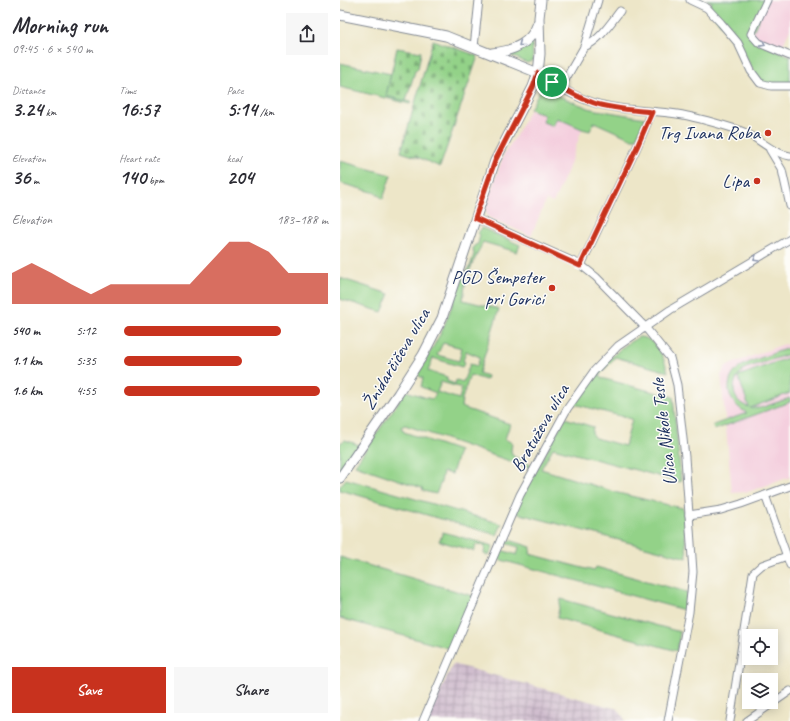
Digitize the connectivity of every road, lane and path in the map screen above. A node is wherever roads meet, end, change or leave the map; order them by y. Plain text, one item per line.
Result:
1 (480, 0) edge
2 (541, 0) edge
3 (598, 0) edge
4 (690, 0) edge
5 (767, 0) edge
6 (620, 11) dead end
7 (340, 15) edge
8 (539, 18) junction
9 (474, 47) junction
10 (584, 47) junction
11 (491, 54) junction
12 (790, 56) edge
13 (538, 73) junction
14 (790, 86) edge
15 (560, 87) junction
16 (652, 112) junction
17 (766, 145) junction
18 (790, 157) edge
19 (782, 170) junction
20 (790, 206) edge
21 (475, 218) junction
22 (790, 239) edge
23 (580, 266) junction
24 (645, 327) junction
25 (340, 478) edge
26 (790, 486) edge
27 (765, 496) junction
28 (689, 515) junction
29 (787, 556) junction
30 (790, 565) edge
31 (790, 691) edge
32 (730, 720) edge
33 (423, 721) edge
34 (668, 721) edge
35 (747, 721) edge

1 - 9 street
2 - 8 street
3 - 10 street
4 - 14 street
5 -> 12 street
6 - 10 street
7 - 9 street
8 -> 11 street
8 - 13 street, Žnidarčičeva ulica
9 - 11 street
10 - 15 street
11 - 13 street
13 - 15 street
13 - 21 street, Žnidarčičeva ulica
15 - 16 street
16 - 17 street
16 - 23 street
17 - 18 street
17 - 19 street
18 - 19 street
19 - 20 street
21 - 23 street, Ulica Nikole Tesle
21 - 25 street, Žnidarčičeva ulica
22 -> 24 street, Bratuževa ulica
23 - 24 street, Ulica Nikole Tesle
24 - 28 street, Ulica Nikole Tesle
24 - 33 street, Bratuževa ulica
26 - 27 street
27 - 28 street
27 - 29 street
28 - 34 street, Ulica Nikole Tesle
29 - 30 street
29 - 32 street
31 - 35 street

